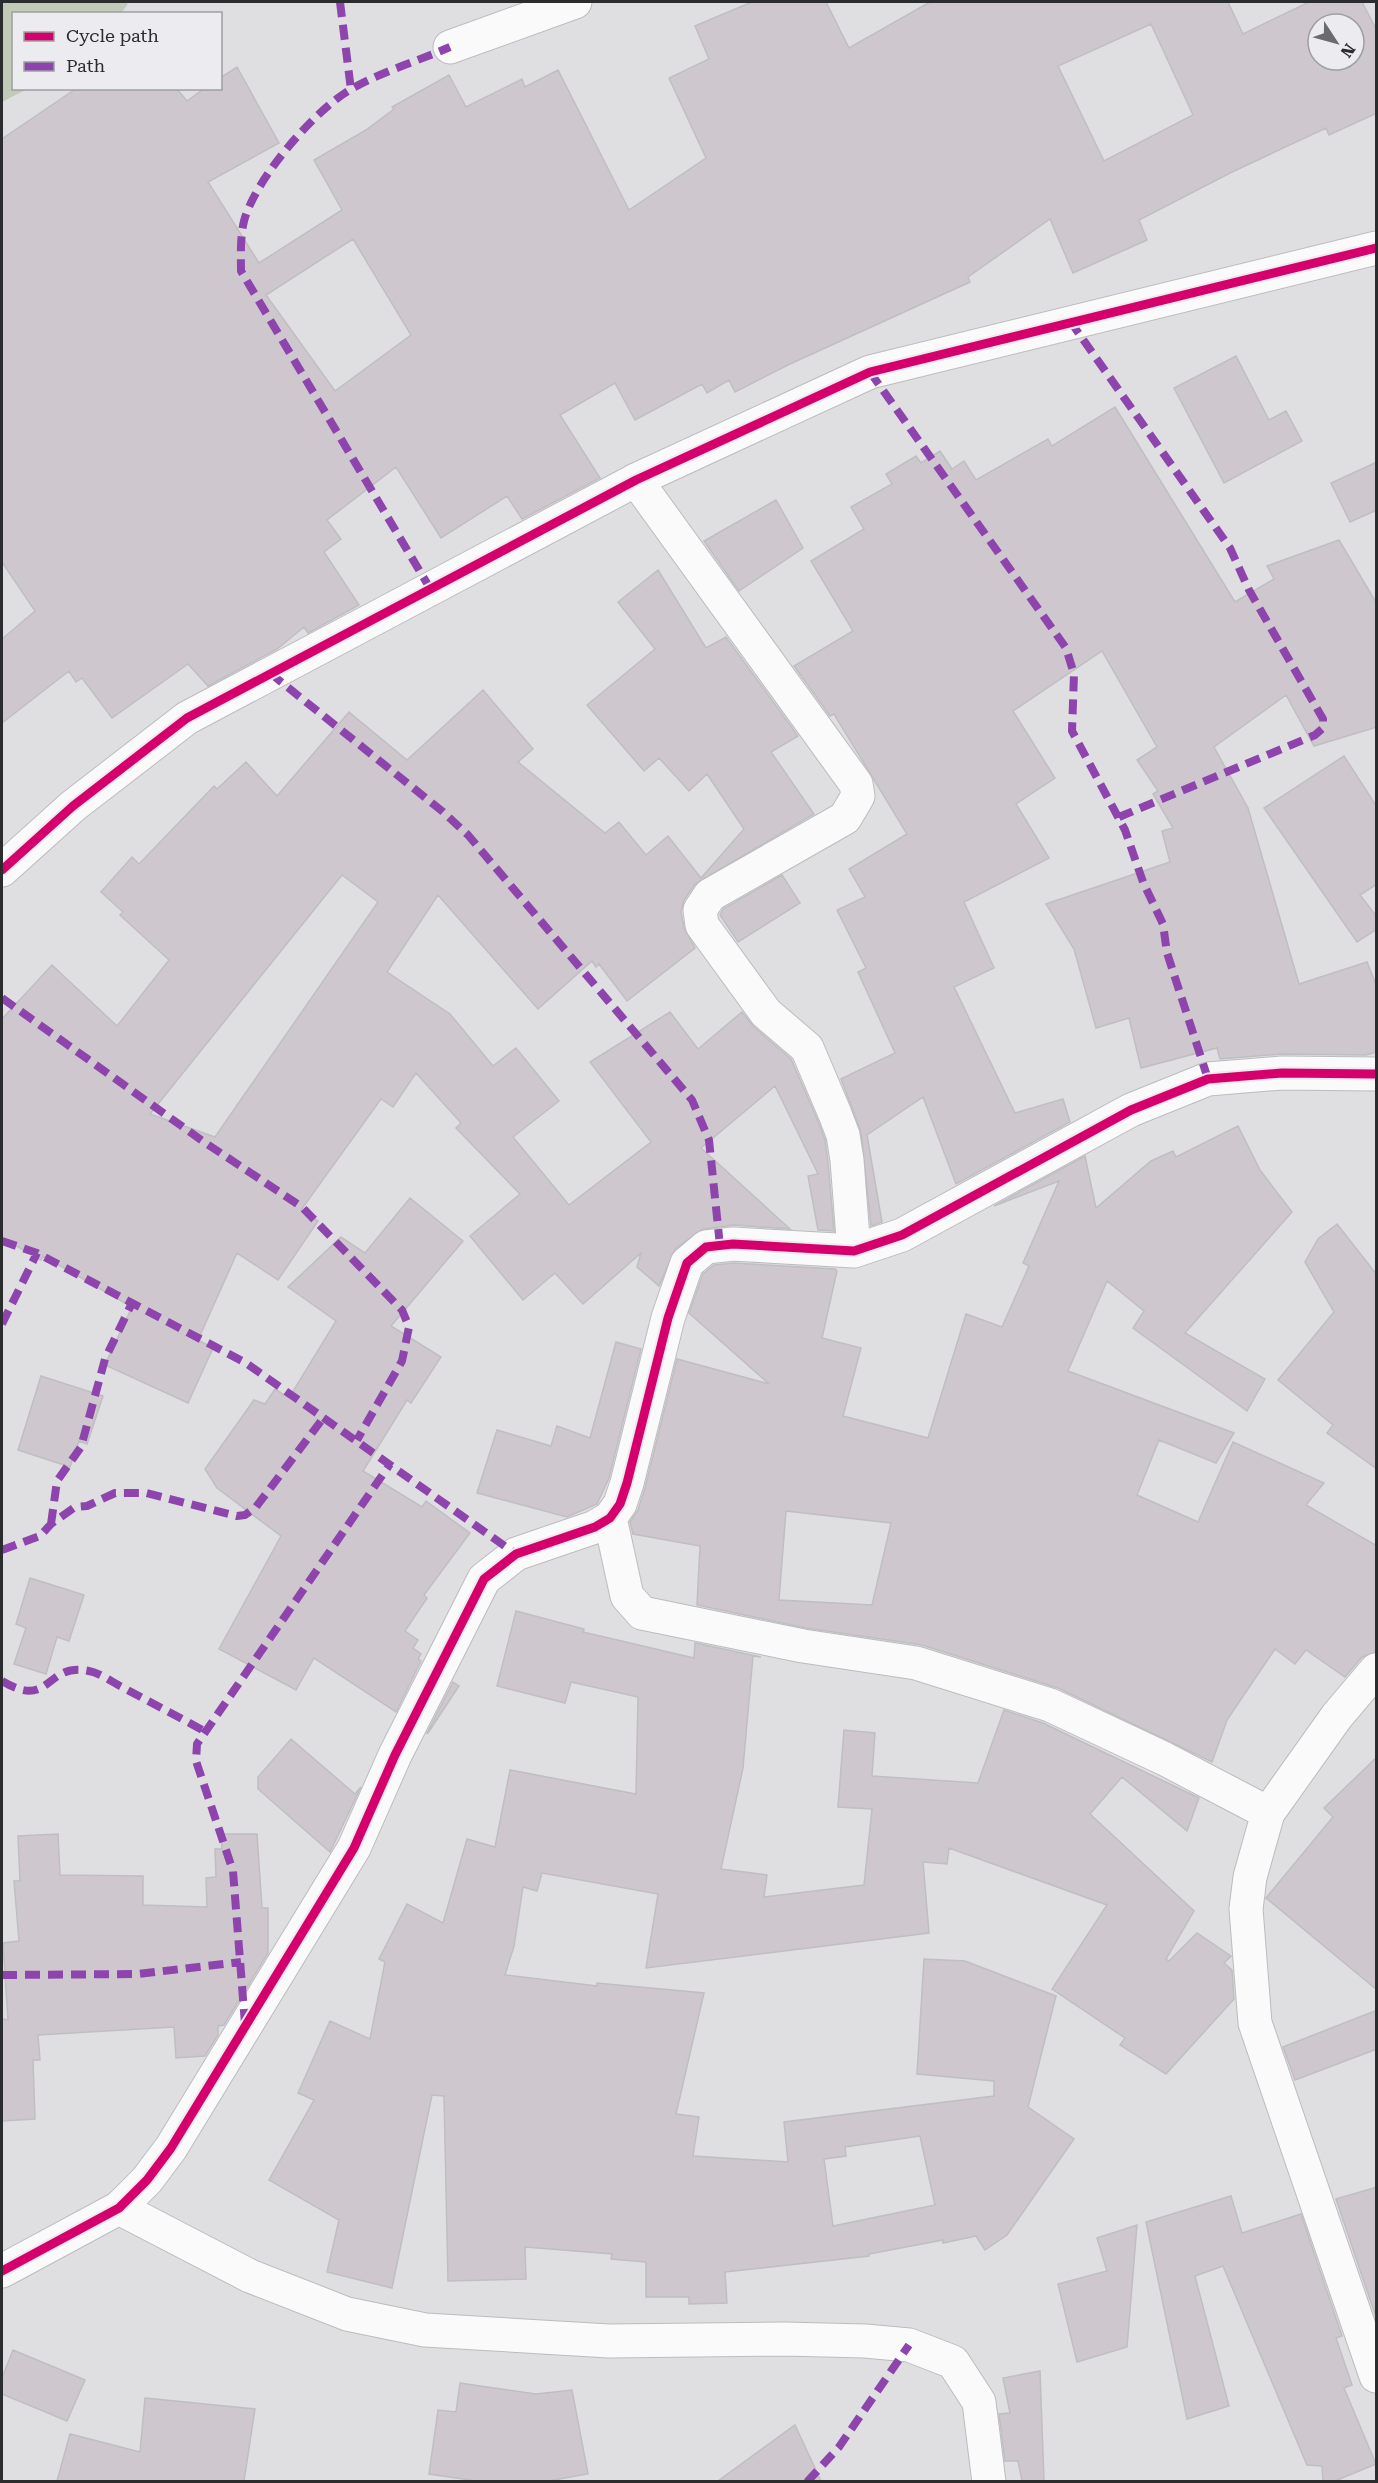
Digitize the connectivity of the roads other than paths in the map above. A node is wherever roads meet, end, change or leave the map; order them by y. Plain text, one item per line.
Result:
1 (575, 2) edge
2 (450, 47) dead end
3 (1377, 248) edge
4 (636, 480) junction
5 (2, 870) edge
6 (1377, 1074) edge
7 (854, 1251) junction
8 (610, 1518) junction
9 (1377, 1670) edge
10 (1268, 1813) junction
11 (119, 2208) junction
12 (2, 2271) edge
13 (1377, 2376) edge
14 (989, 2481) edge

1 - 2 street
3 - 4 street
4 - 5 street
4 - 7 street
6 - 7 street
7 - 8 street
8 - 10 street
8 - 11 street
9 - 10 street
10 - 13 street
11 - 12 street
11 - 14 street

